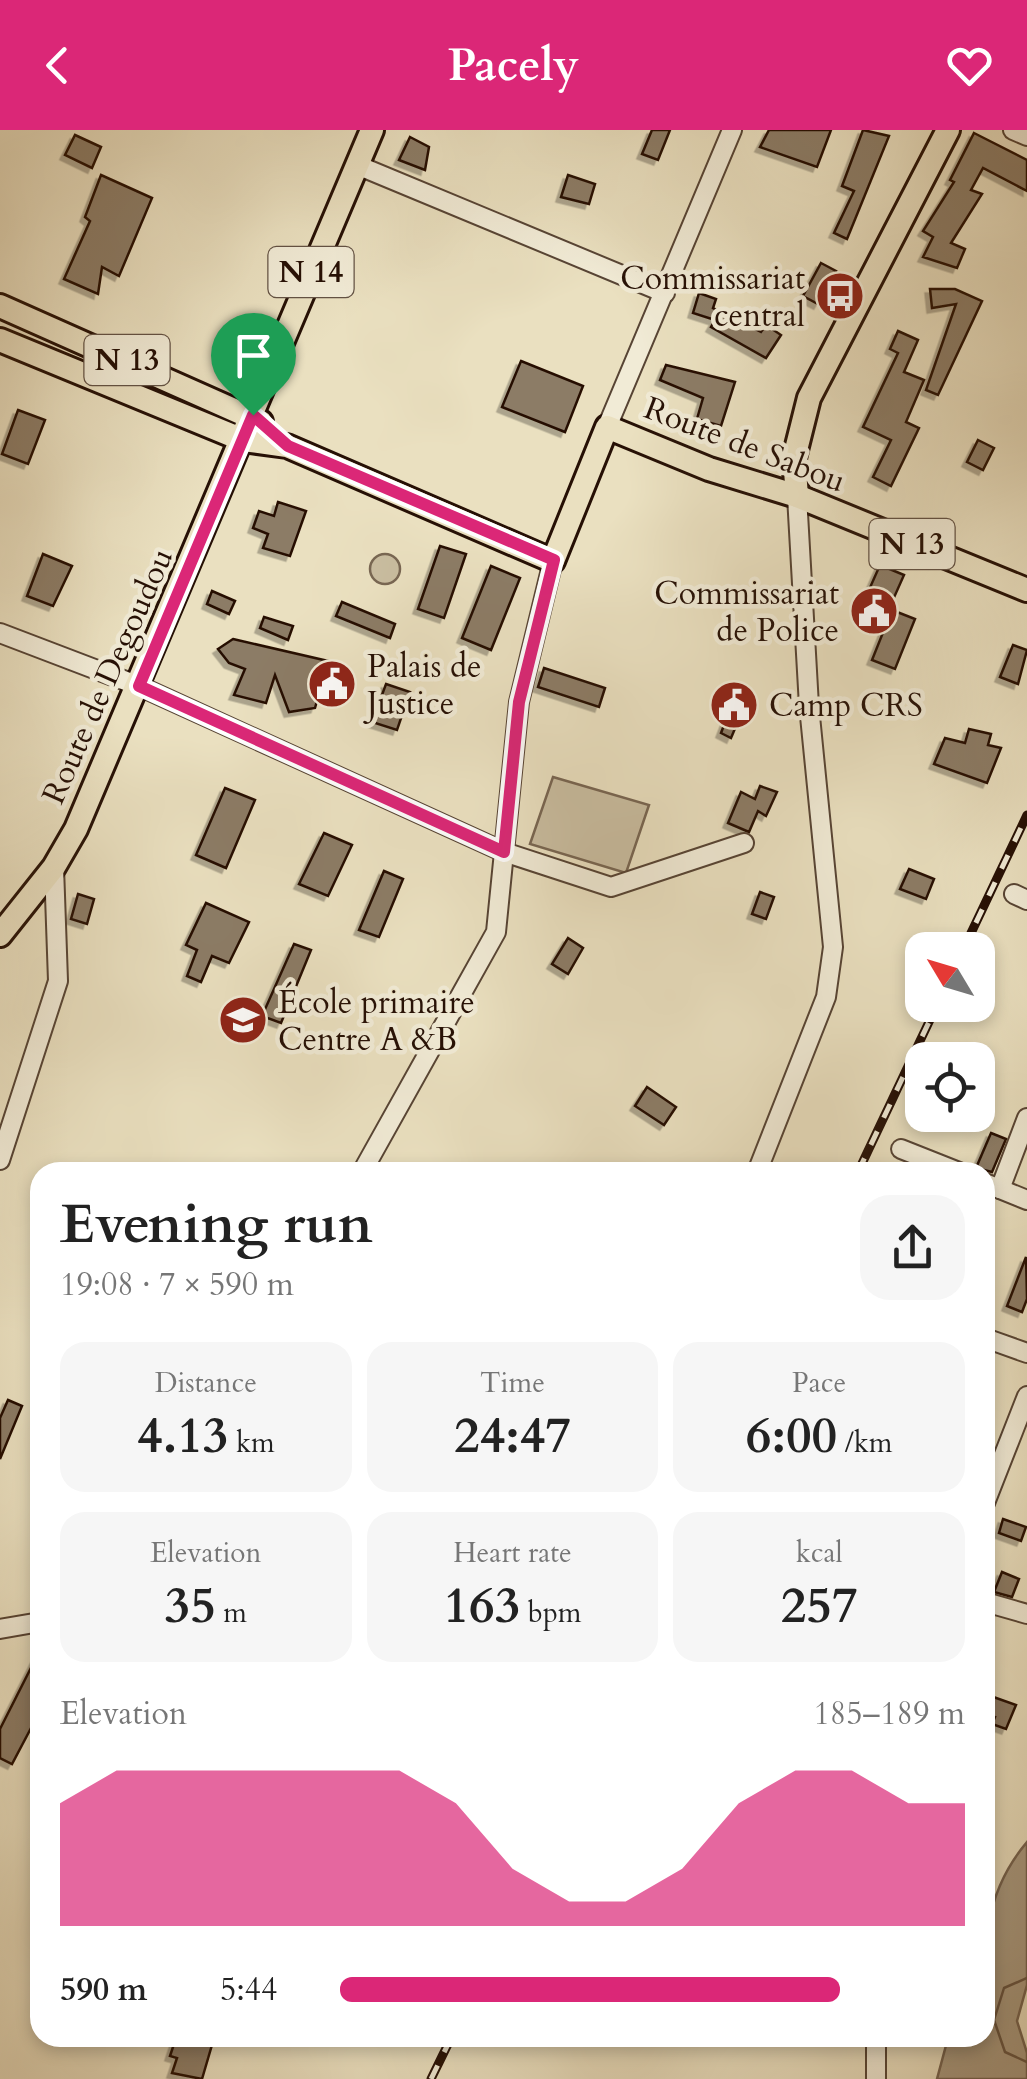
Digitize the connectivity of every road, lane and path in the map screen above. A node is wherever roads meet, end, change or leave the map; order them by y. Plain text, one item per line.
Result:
1 (372, 130) edge
2 (732, 130) edge
3 (948, 130) edge
4 (1013, 130) edge
5 (1027, 136) edge
6 (357, 166) junction
7 (665, 293) junction
8 (0, 306) edge
9 (0, 340) edge
10 (606, 427) junction
11 (248, 428) junction
12 (797, 496) junction
13 (554, 560) junction
14 (1027, 590) edge
15 (0, 633) edge
16 (139, 686) junction
17 (744, 843) dead end
18 (504, 852) junction
19 (54, 867) junction
20 (0, 935) edge
21 (1027, 1118) edge
22 (900, 1149) dead end
23 (0, 1160) edge
24 (368, 1162) edge
25 (761, 1162) edge
26 (933, 1162) edge
27 (995, 1180) edge
28 (995, 1187) edge
29 (1027, 1200) edge
30 (995, 1342) edge
31 (1027, 1353) edge
32 (1027, 1396) edge
33 (995, 1478) edge
34 (995, 1605) edge
35 (1027, 1614) edge
36 (30, 1624) edge
37 (0, 1629) edge
38 (876, 2047) edge
39 (876, 2079) edge

1 - 6 main road, N 14
2 - 7 street
3 - 12 main road
4 - 5 street
6 - 7 street
6 - 11 main road, N 14
7 - 10 street
8 - 11 main road, N 13
9 - 11 main road, N 13
10 - 12 main road, Route de Sabou / N 13
10 - 13 main road
11 - 13 main road, N 13
11 - 16 main road, Route de Degoudou / N 14
12 - 14 main road, Route de Sabou / N 13
12 - 25 street
13 - 18 street
15 - 16 street
16 - 18 street
16 - 19 main road, Route de Degoudou / N 14
17 - 18 street
18 - 24 street
19 - 20 main road, Route de Degoudou / N 14
19 - 23 street
21 - 27 street
22 - 26 street
28 - 29 street
30 - 31 street
32 - 33 street
34 - 35 street
36 - 37 street
38 - 39 street

